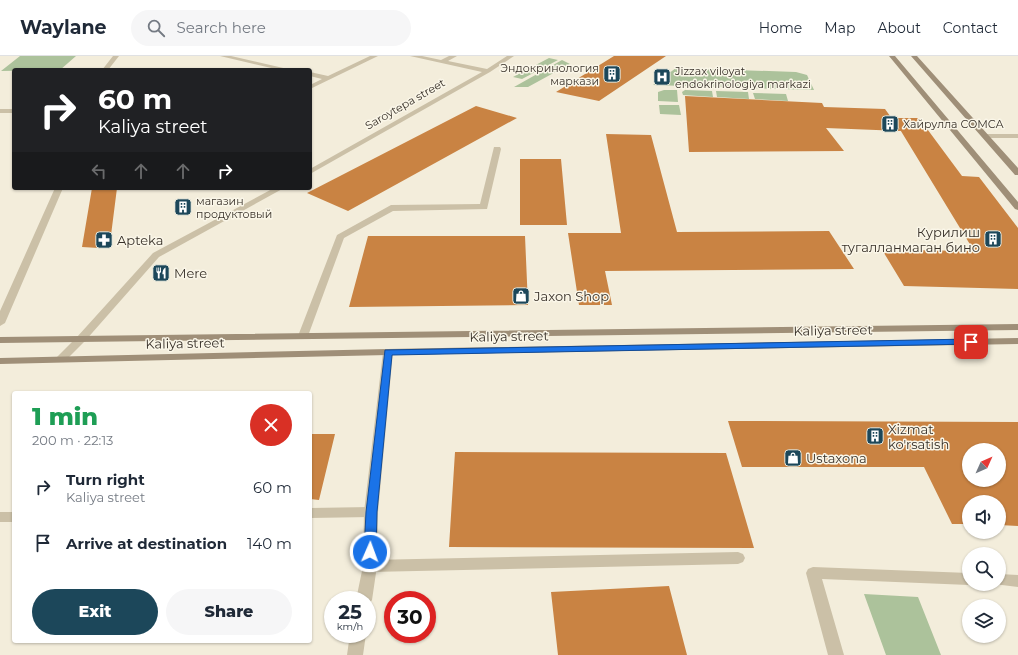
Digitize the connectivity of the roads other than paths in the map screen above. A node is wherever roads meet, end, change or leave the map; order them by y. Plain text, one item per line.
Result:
1 (116, 56) edge
2 (223, 56) edge
3 (375, 56) edge
4 (413, 56) edge
5 (454, 56) edge
6 (511, 56) edge
7 (892, 56) edge
8 (914, 56) edge
9 (442, 62) junction
10 (107, 68) edge
11 (280, 68) edge
12 (488, 71) junction
13 (312, 74) edge
14 (328, 78) junction
15 (312, 86) edge
16 (0, 111) edge
17 (12, 111) edge
18 (986, 136) junction
19 (1018, 136) edge
20 (497, 149) dead end
21 (312, 162) edge
22 (323, 165) junction
23 (312, 171) edge
24 (1018, 173) edge
25 (57, 190) edge
26 (276, 190) edge
27 (1018, 207) edge
28 (0, 322) edge
29 (1018, 327) edge
30 (303, 336) junction
31 (81, 339) junction
32 (0, 340) edge
33 (1018, 341) edge
34 (388, 352) junction
35 (60, 360) junction
36 (0, 361) edge
37 (372, 512) junction
38 (312, 513) edge
39 (0, 517) edge
40 (12, 517) edge
41 (738, 558) dead end
42 (370, 566) junction
43 (962, 579) edge
44 (1006, 580) edge
45 (1018, 581) edge
46 (366, 591) edge
47 (357, 643) edge
48 (355, 655) edge
49 (836, 655) edge

1 - 10 street
2 - 11 street
3 - 14 street
4 - 9 street
5 - 9 street
6 - 12 street, Saroytepa street
7 - 27 main road
8 - 18 main road
9 - 12 street
12 - 22 street, Saroytepa street
13 - 14 street
14 - 15 street
16 - 17 street
18 - 19 street
18 - 24 main road
20 - 30 street
21 - 22 street
22 - 23 street, Saroytepa street
25 - 28 street
26 - 31 street
29 - 30 main road, Kaliya street
30 - 31 main road, Kaliya street
31 - 32 main road, Kaliya street
31 - 35 street
33 - 34 main road, Kaliya street
34 - 35 main road, Kaliya street
34 - 37 street
35 - 36 main road, Kaliya street
37 - 38 street
37 - 42 street
39 - 40 street
41 - 42 street
42 - 46 street
43 - 49 street
44 - 45 street
47 - 48 street

